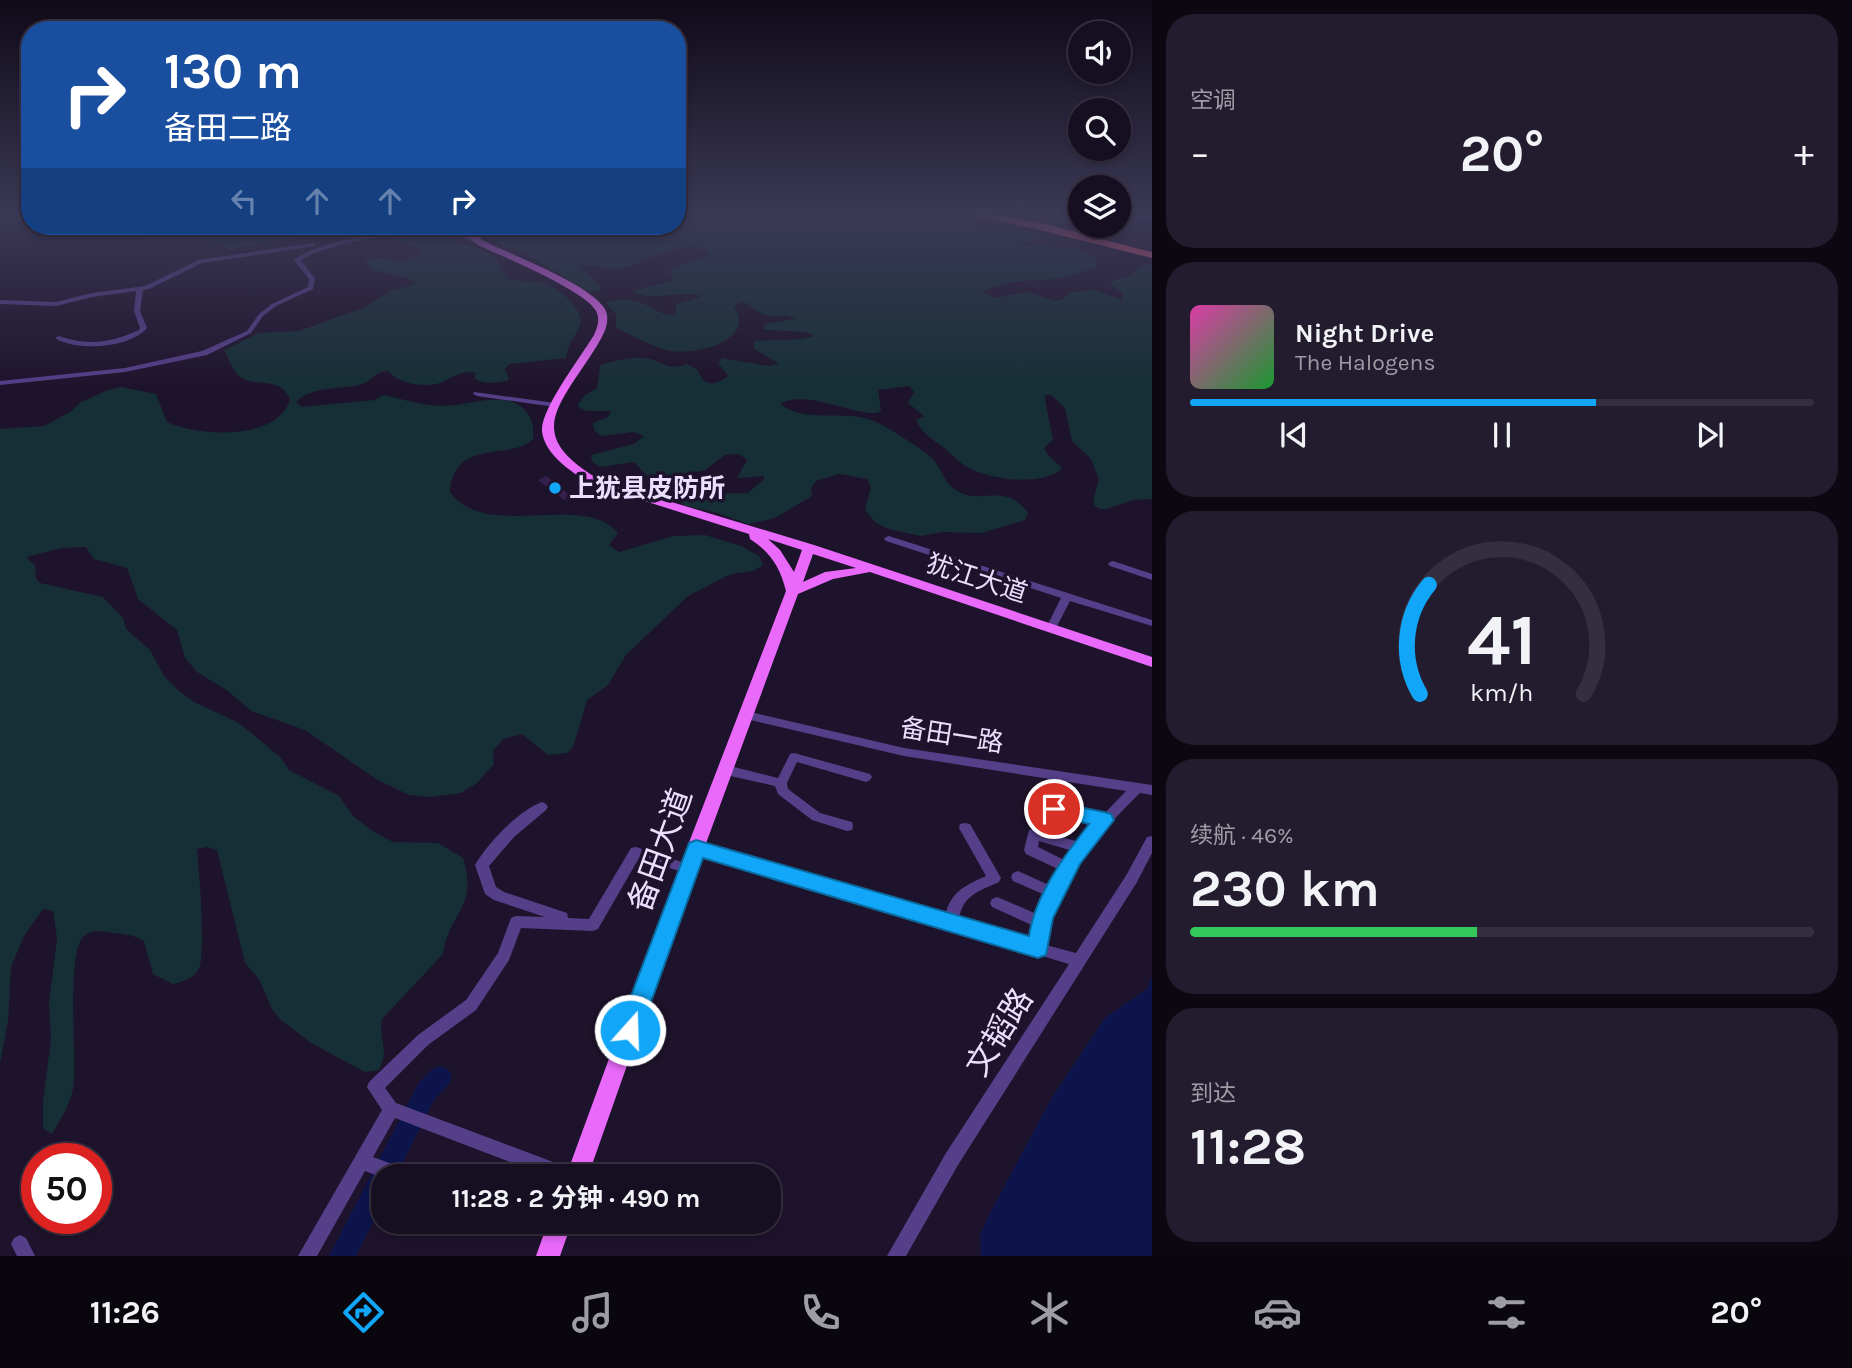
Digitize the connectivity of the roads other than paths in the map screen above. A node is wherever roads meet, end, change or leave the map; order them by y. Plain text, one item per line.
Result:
1 (177, 271) edge
2 (305, 271) edge
3 (535, 271) edge
4 (140, 289) junction
5 (0, 302) edge
6 (59, 338) dead end
7 (0, 383) edge
8 (477, 394) dead end
9 (555, 405) junction
10 (738, 526) junction
11 (889, 539) dead end
12 (809, 548) junction
13 (1113, 564) dead end
14 (879, 571) junction
15 (1152, 576) edge
16 (793, 591) junction
17 (1067, 597) junction
18 (1152, 624) edge
19 (1051, 628) junction
20 (1152, 661) edge
21 (746, 715) junction
22 (726, 770) junction
23 (866, 777) dead end
24 (781, 783) junction
25 (1137, 788) junction
26 (1152, 790) edge
27 (1030, 804) dead end
28 (542, 807) dead end
29 (1104, 820) junction
30 (847, 826) dead end
31 (965, 828) dead end
32 (1152, 841) edge
33 (696, 848) junction
34 (1082, 848) junction
35 (1069, 868) junction
36 (688, 869) junction
37 (1018, 877) dead end
38 (1055, 894) junction
39 (997, 903) dead end
40 (585, 923) junction
41 (951, 923) junction
42 (1042, 923) junction
43 (1038, 948) junction
44 (1077, 960) junction
45 (391, 1109) junction
46 (364, 1162) junction
47 (538, 1164) edge
48 (581, 1164) edge
49 (371, 1165) edge
50 (556, 1234) edge
51 (307, 1256) edge
52 (548, 1256) edge
53 (896, 1256) edge

1 - 4 street
2 - 7 street
3 - 9 main road
4 - 5 street
4 - 6 street
8 - 9 street
9 - 10 main road, 犹江大道
10 - 12 main road, 犹江大道
10 - 16 main road
11 - 17 street
12 - 14 main road, 犹江大道
12 - 16 main road, 备田大道
13 - 15 street
14 - 16 main road
14 - 19 main road, 犹江大道
16 - 21 main road, 备田大道
17 - 18 street
17 - 19 street
19 - 20 main road, 犹江大道
21 - 22 main road, 备田大道
21 - 25 street, 备田一路
22 - 24 street
22 - 33 main road, 备田大道
23 - 24 street
24 - 30 street
25 - 26 street, 备田一路
25 - 29 street
27 - 29 street
28 - 40 street
29 - 34 street
31 - 41 street
32 - 44 street, 文韬路
33 - 36 main road, 备田大道
33 - 41 street
34 - 35 street
34 - 35 street
35 - 38 street
36 - 40 street
36 - 48 main road, 备田大道
37 - 38 street
38 - 42 street
39 - 42 street
40 - 45 street
41 - 43 street
42 - 43 street
43 - 44 street
44 - 53 street, 文韬路
45 - 46 street
45 - 47 street
46 - 49 street
46 - 51 street
50 - 52 main road

